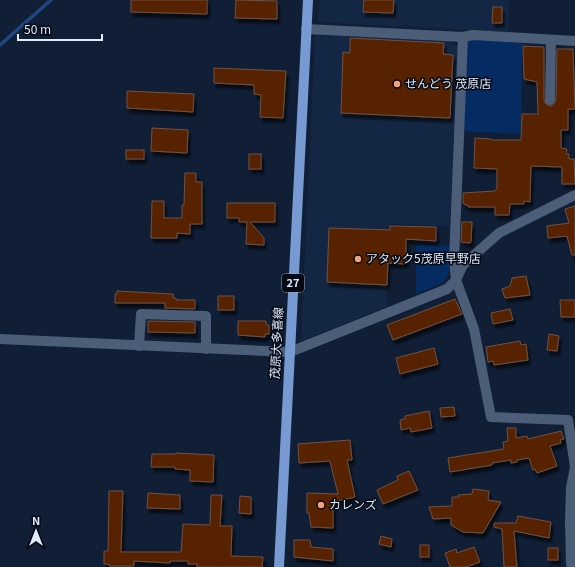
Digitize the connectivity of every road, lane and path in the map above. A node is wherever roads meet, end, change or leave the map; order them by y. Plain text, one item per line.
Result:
1 (308, 0) edge
2 (306, 29) junction
3 (463, 36) junction
4 (551, 40) junction
5 (575, 41) edge
6 (550, 100) dead end
7 (575, 195) edge
8 (456, 280) junction
9 (0, 339) edge
10 (139, 346) junction
11 (206, 349) junction
12 (290, 352) junction
13 (571, 565) edge
14 (279, 567) edge

1 - 2 main road, 茂原大多喜線 / 27
2 - 3 street
2 - 12 main road, 茂原大多喜線 / 27
3 - 4 street
3 - 8 street
4 - 5 street
4 - 6 street
7 - 8 street
8 - 12 street
8 - 13 street
9 - 10 street
10 - 11 street
10 - 11 street
11 - 12 street
12 - 14 main road, 茂原大多喜線 / 27

